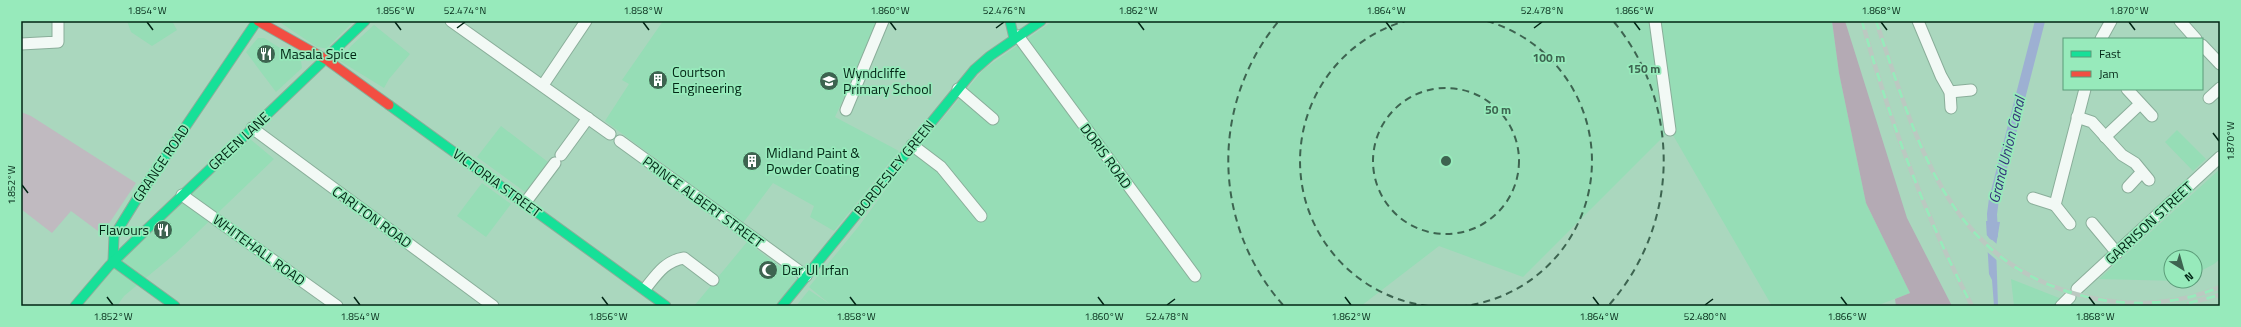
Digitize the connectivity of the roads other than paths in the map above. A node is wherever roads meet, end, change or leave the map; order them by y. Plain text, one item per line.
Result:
1 (58, 21) edge
2 (257, 21) edge
3 (365, 21) edge
4 (451, 21) edge
5 (586, 21) edge
6 (883, 21) edge
7 (1010, 21) edge
8 (1041, 21) edge
9 (1655, 21) edge
10 (1918, 21) edge
11 (2111, 21) edge
12 (2180, 21) edge
13 (1016, 37) junction
14 (2102, 38) edge
15 (2195, 38) edge
16 (21, 44) edge
17 (2203, 46) edge
18 (327, 60) junction
19 (2220, 64) edge
20 (543, 85) junction
21 (2220, 88) edge
22 (958, 89) junction
23 (1971, 90) dead end
24 (2084, 90) edge
25 (2128, 90) edge
26 (1950, 92) junction
27 (2209, 98) dead end
28 (2140, 104) junction
29 (1951, 108) dead end
30 (846, 110) dead end
31 (2152, 116) dead end
32 (2077, 117) junction
33 (588, 118) junction
34 (993, 119) dead end
35 (252, 128) junction
36 (1670, 130) dead end
37 (610, 134) dead end
38 (2105, 137) junction
39 (620, 141) dead end
40 (912, 146) junction
41 (2220, 157) edge
42 (2128, 187) dead end
43 (182, 195) junction
44 (2032, 198) dead end
45 (525, 203) junction
46 (2055, 205) junction
47 (981, 216) dead end
48 (2092, 223) dead end
49 (2070, 224) dead end
50 (2117, 253) junction
51 (113, 261) junction
52 (806, 276) junction
53 (1195, 276) dead end
54 (713, 280) dead end
55 (645, 289) junction
56 (75, 306) edge
57 (175, 306) edge
58 (336, 306) edge
59 (493, 306) edge
60 (666, 306) edge
61 (782, 306) edge
62 (2061, 306) edge

1 - 16 street
2 - 18 main road, VICTORIA STREET
2 - 51 main road, GRANGE ROAD
3 - 18 main road, GREEN LANE
4 - 20 street
5 - 20 street
6 - 30 street
7 - 13 main road
8 - 13 main road, BORDESLEY GREEN
9 - 36 street
10 - 26 street
11 - 14 street
12 - 15 street
13 - 22 main road, BORDESLEY GREEN
13 - 53 street, DORIS ROAD
17 - 19 street
18 - 35 main road, GREEN LANE
18 - 45 main road, VICTORIA STREET
20 - 33 street
21 - 27 street
22 - 34 street
22 - 40 main road, BORDESLEY GREEN
23 - 26 street
24 - 32 street
25 - 28 street
26 - 29 street
28 - 31 street
28 - 38 street
32 - 38 street
32 - 46 street
33 - 37 street
33 - 45 street
35 - 43 main road, GREEN LANE
35 - 59 street, CARLTON ROAD
38 - 42 street
39 - 52 street, PRINCE ALBERT STREET
40 - 47 street
40 - 52 main road, BORDESLEY GREEN
41 - 50 street, GARRISON STREET
43 - 51 main road, GREEN LANE
43 - 58 street, WHITEHALL ROAD
44 - 46 street
45 - 55 main road, VICTORIA STREET
46 - 49 street
48 - 50 street
50 - 62 street, GARRISON STREET
51 - 56 main road
51 - 57 main road
52 - 61 main road, BORDESLEY GREEN
54 - 55 street
55 - 60 main road, VICTORIA STREET

